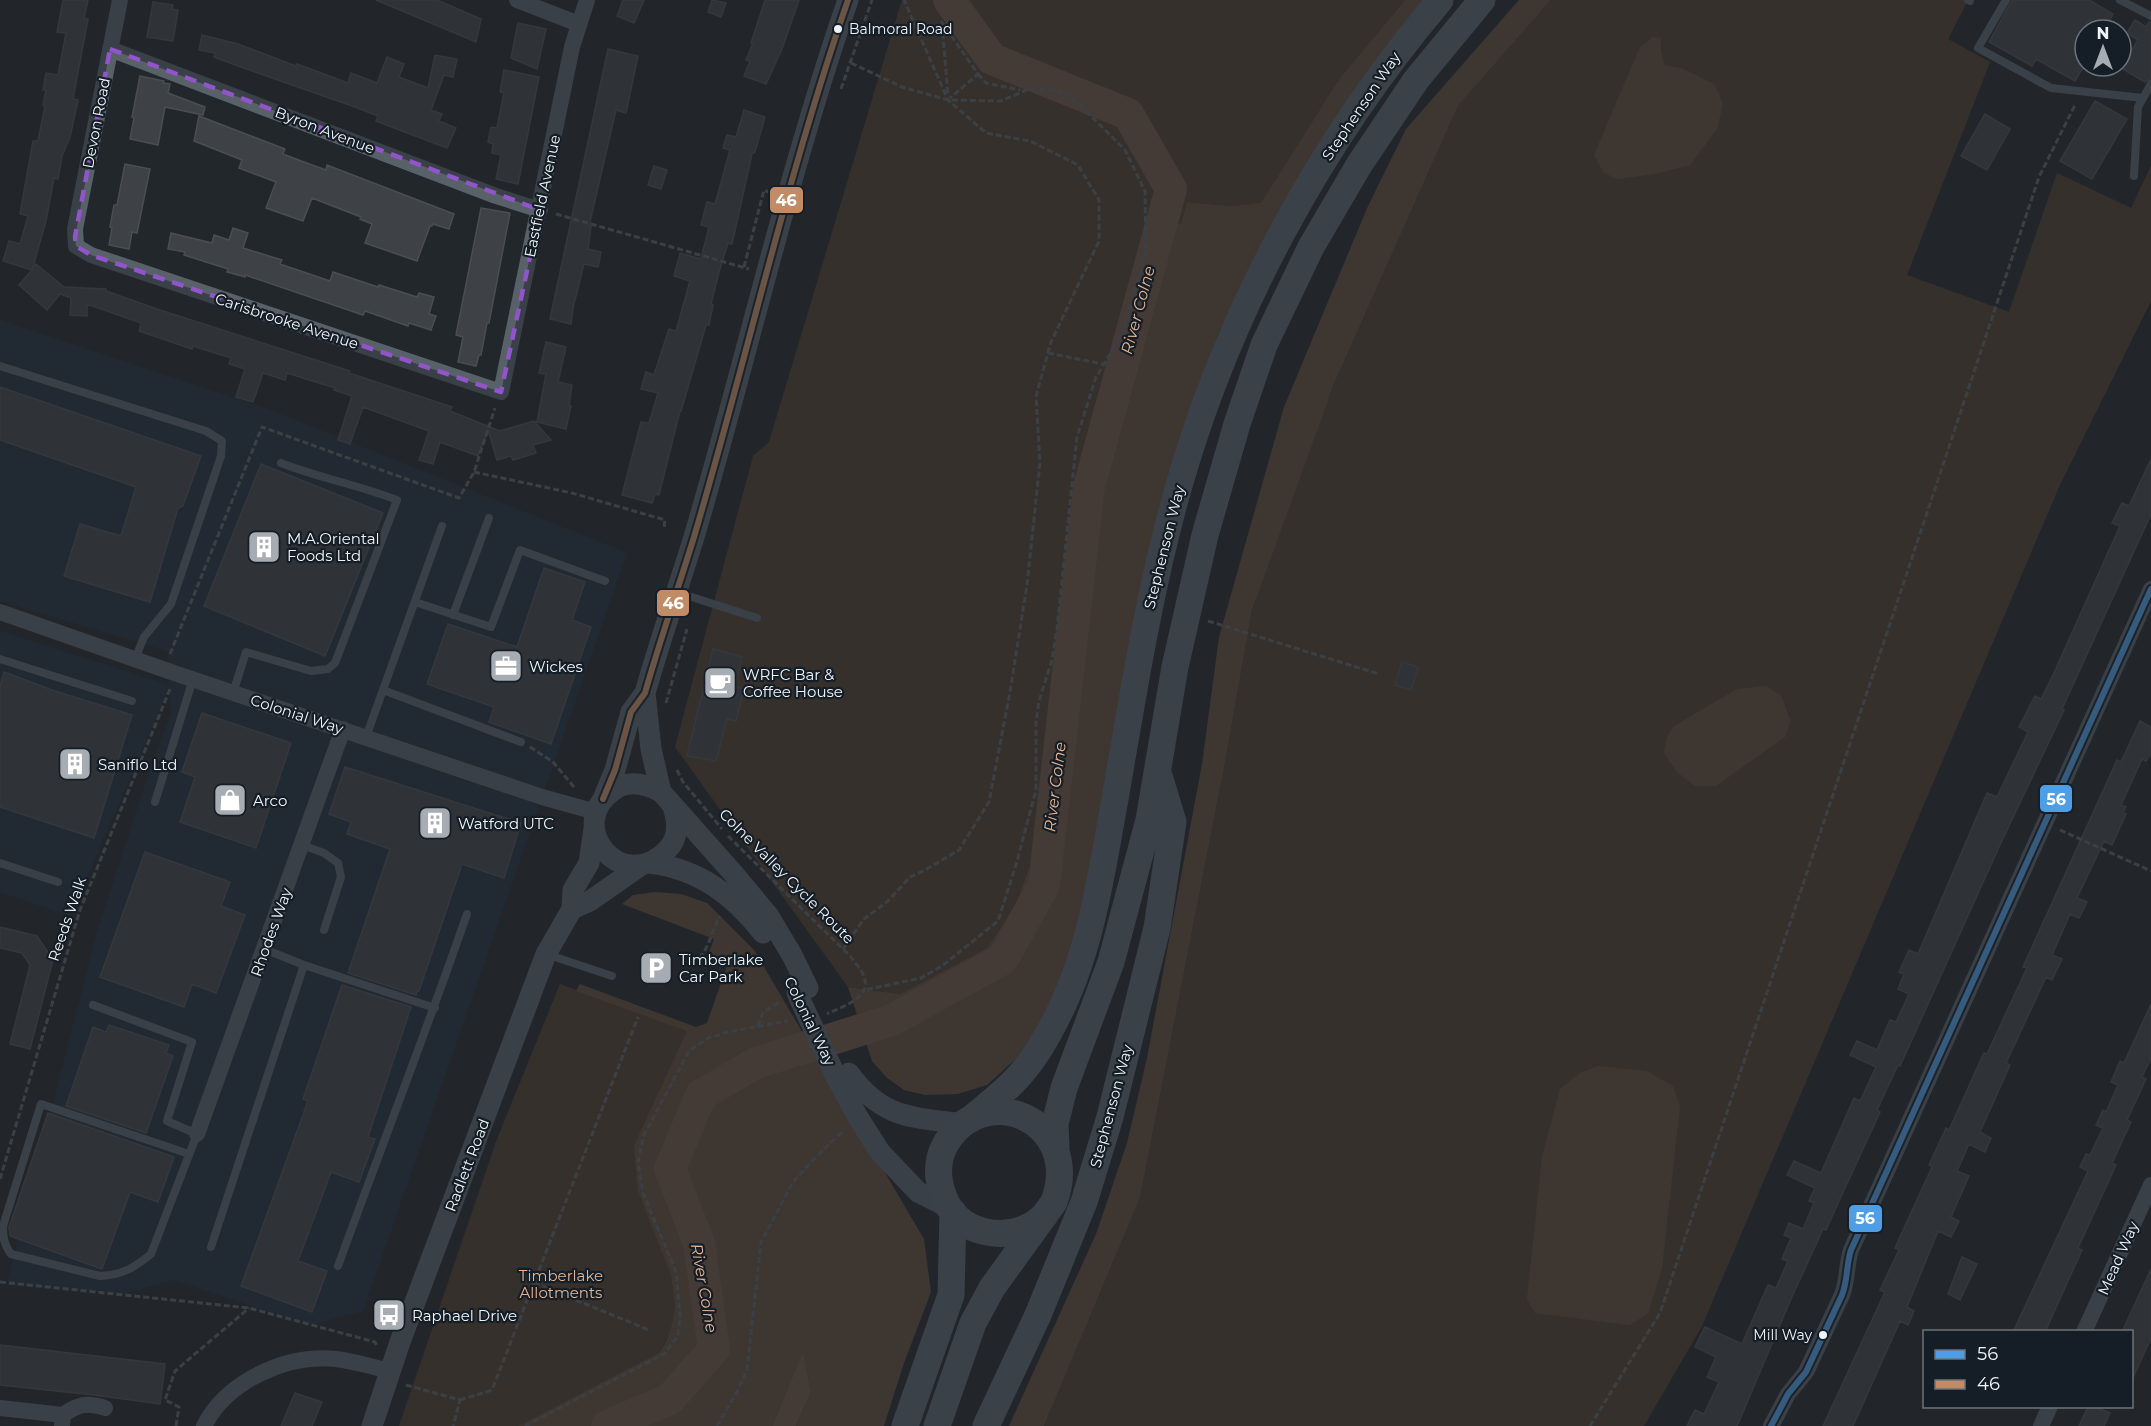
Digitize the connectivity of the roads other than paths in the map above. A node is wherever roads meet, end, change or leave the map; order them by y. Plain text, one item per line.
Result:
1 (120, 0) edge
2 (517, 0) edge
3 (587, 0) edge
4 (848, 0) edge
5 (1440, 0) edge
6 (1482, 0) edge
7 (2006, 0) edge
8 (2120, 0) edge
9 (2151, 16) edge
10 (579, 24) junction
11 (110, 49) junction
12 (2151, 84) edge
13 (2143, 98) junction
14 (2134, 176) dead end
15 (540, 210) junction
16 (76, 246) joint
17 (0, 366) edge
18 (501, 392) joint
19 (281, 463) dead end
20 (489, 518) dead end
21 (442, 526) dead end
22 (605, 581) dead end
23 (2151, 589) edge
24 (685, 595) junction
25 (415, 602) junction
26 (0, 612) edge
27 (453, 615) junction
28 (757, 618) dead end
29 (0, 659) edge
30 (135, 659) junction
31 (194, 679) junction
32 (383, 690) junction
33 (233, 693) junction
34 (645, 693) junction
35 (132, 701) dead end
36 (343, 729) junction
37 (366, 737) junction
38 (521, 742) road end
39 (1157, 772) junction
40 (667, 800) junction
41 (155, 802) dead end
42 (598, 813) junction
43 (302, 845) junction
44 (0, 863) edge
45 (645, 864) junction
46 (58, 882) dead end
47 (572, 909) junction
48 (467, 914) dead end
49 (324, 930) dead end
50 (264, 949) junction
51 (546, 954) junction
52 (304, 965) junction
53 (612, 976) dead end
54 (798, 992) junction
55 (93, 1005) dead end
56 (435, 1008) junction
57 (843, 1076) junction
58 (967, 1121) junction
59 (197, 1134) junction
60 (1056, 1147) junction
61 (189, 1154) junction
62 (2151, 1185) edge
63 (951, 1210) junction
64 (1045, 1215) junction
65 (211, 1247) dead end
66 (338, 1266) dead end
67 (2085, 1330) edge
68 (388, 1376) junction
69 (0, 1408) edge
70 (105, 1408) dead end
71 (2050, 1408) edge
72 (63, 1421) edge
73 (204, 1426) edge
74 (372, 1426) edge
75 (905, 1426) edge
76 (938, 1426) edge
77 (986, 1426) edge
78 (1771, 1426) edge
79 (2041, 1426) edge

1 - 11 street, Devon Road
2 - 10 street
3 - 10 street, Eastfield Avenue
4 - 24 street, Radlett Road
5 - 58 main road, Stephenson Way
6 - 39 main road, Stephenson Way
7 - 13 lane
8 - 9 lane
10 - 15 street, Eastfield Avenue
11 - 15 street, Byron Avenue
11 - 16 street, Devon Road
12 - 13 lane
13 - 14 lane
15 - 18 street, Eastfield Avenue
16 - 18 street, Carisbrooke Avenue
17 - 30 lane
19 - 33 lane
20 - 27 lane
21 - 25 lane
22 - 27 lane
23 - 78 street
24 - 28 lane
24 - 34 street, Radlett Road
25 - 27 lane
25 - 32 lane
26 - 30 street, Colonial Way
29 - 35 lane
30 - 31 street, Colonial Way
31 - 33 street, Colonial Way
31 - 41 lane
32 - 37 lane
32 - 38 lane
33 - 36 street, Colonial Way
34 - 40 street, Radlett Road
34 - 42 street, Radlett Road
36 - 37 street, Colonial Way
36 - 43 street, Rhodes Way
37 - 42 street, Colonial Way
39 - 60 main road, Stephenson Way
39 - 77 main road, Stephenson Way
40 - 42 street
40 - 45 street
40 - 54 street, Colonial Way
42 - 45 street
42 - 47 street, Radlett Road
43 - 49 lane
43 - 50 street, Rhodes Way
44 - 46 lane
45 - 47 street
45 - 54 street, Colonial Way
47 - 51 street, Radlett Road
48 - 56 lane
50 - 52 lane
50 - 59 street, Rhodes Way
51 - 53 lane
51 - 68 street, Radlett Road
52 - 56 lane
52 - 65 lane
54 - 57 street, Colonial Way, bridge
55 - 59 lane
56 - 66 lane
57 - 58 street, Colonial Way
57 - 63 street, Colonial Way
58 - 60 main road
58 - 63 main road
59 - 61 lane
60 - 64 main road
61 - 61 lane
62 - 67 street, Mead Way
63 - 64 main road
63 - 75 main road
64 - 76 main road
68 - 73 street
68 - 74 street, Radlett Road
69 - 72 street
70 - 72 street
71 - 79 street

